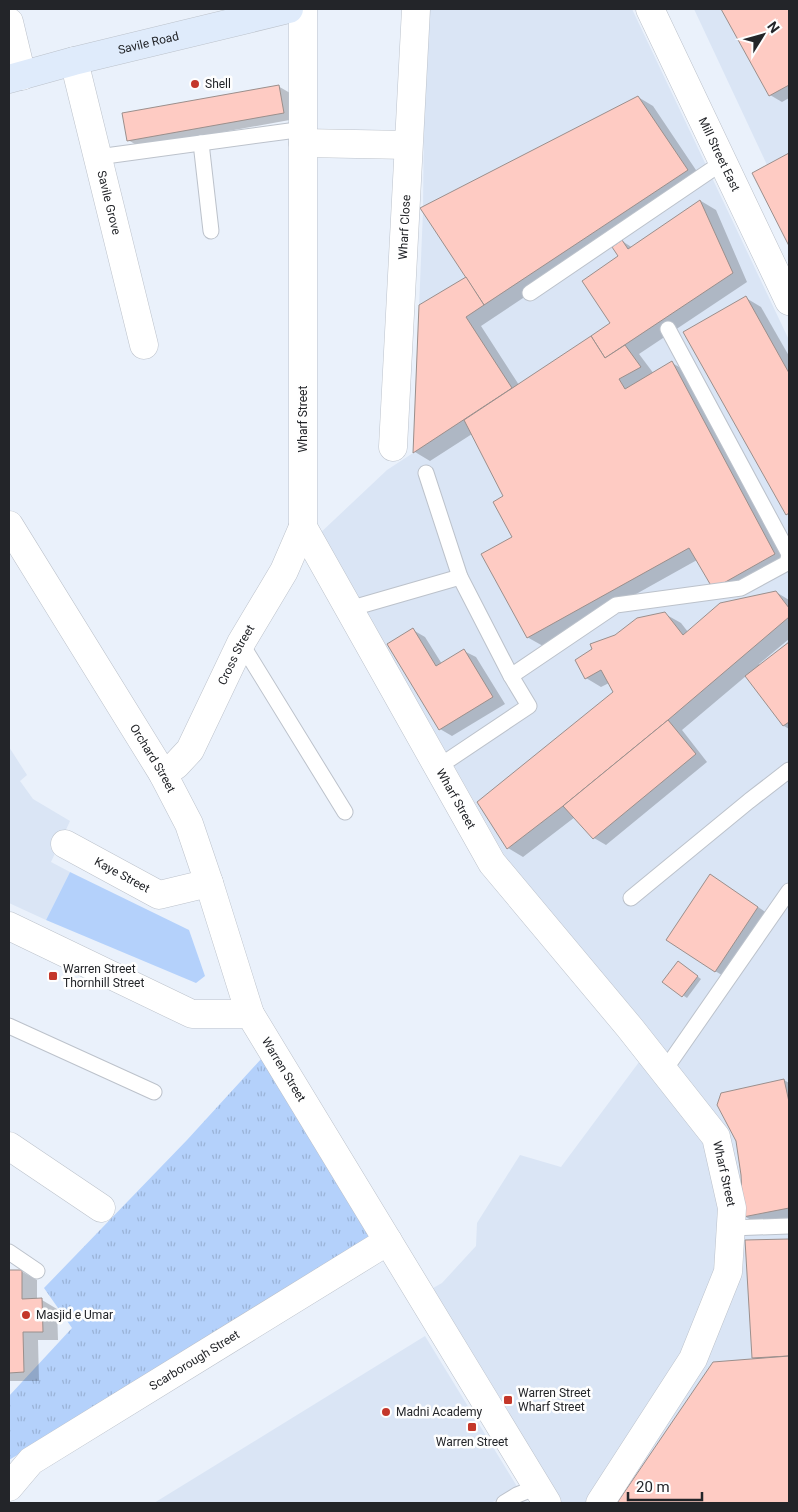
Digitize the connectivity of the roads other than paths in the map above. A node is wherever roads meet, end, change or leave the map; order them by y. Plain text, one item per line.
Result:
1 (289, 9) edge
2 (303, 9) edge
3 (416, 9) edge
4 (650, 9) edge
5 (9, 22) edge
6 (74, 61) junction
7 (15, 78) edge
8 (304, 136) junction
9 (201, 143) junction
10 (408, 146) junction
11 (98, 157) junction
12 (723, 162) junction
13 (211, 232) dead end
14 (530, 293) dead end
15 (789, 301) edge
16 (668, 329) dead end
17 (144, 345) dead end
18 (393, 447) dead end
19 (426, 473) dead end
20 (9, 525) edge
21 (303, 527) junction
22 (789, 555) edge
23 (460, 577) junction
24 (349, 609) junction
25 (241, 643) junction
26 (511, 676) junction
27 (438, 766) junction
28 (789, 770) edge
29 (163, 774) junction
30 (345, 812) dead end
31 (65, 844) dead end
32 (209, 883) junction
33 (789, 891) edge
34 (631, 898) dead end
35 (9, 926) edge
36 (250, 1014) junction
37 (9, 1026) edge
38 (664, 1070) junction
39 (154, 1092) dead end
40 (9, 1146) edge
41 (101, 1208) dead end
42 (789, 1226) edge
43 (730, 1228) junction
44 (388, 1241) junction
45 (9, 1252) edge
46 (37, 1271) dead end
47 (9, 1487) edge
48 (542, 1495) edge
49 (504, 1503) edge
50 (600, 1503) edge

1 - 6 main road, Savile Road
2 - 8 street, Wharf Street
3 - 10 street, Wharf Close
4 - 12 street, Mill Street East
5 - 7 street
6 - 7 main road, Savile Road
6 - 11 street, Savile Grove
8 - 9 lane
8 - 10 street
8 - 21 street, Wharf Street
9 - 11 lane
9 - 13 lane
10 - 18 street, Wharf Close
11 - 17 street, Savile Grove
12 - 14 lane
12 - 15 street, Mill Street East
16 - 22 lane
19 - 23 lane
20 - 29 street, Orchard Street
21 - 24 street, Wharf Street
21 - 25 street, Cross Street
22 - 26 lane
23 - 24 lane
23 - 26 lane
24 - 27 street, Wharf Street
25 - 29 street, Cross Street
25 - 30 lane
26 - 27 lane
27 - 38 street, Wharf Street
28 - 34 lane
29 - 32 street, Orchard Street
31 - 32 street, Kaye Street
32 - 36 street, Orchard Street
33 - 38 lane
35 - 36 street
36 - 44 street, Warren Street
37 - 39 lane
38 - 43 street, Wharf Street
40 - 41 street
42 - 43 lane
43 - 50 street, Wharf Street
44 - 47 street, Scarborough Street
44 - 48 street, Warren Street
45 - 46 lane
48 - 49 lane

